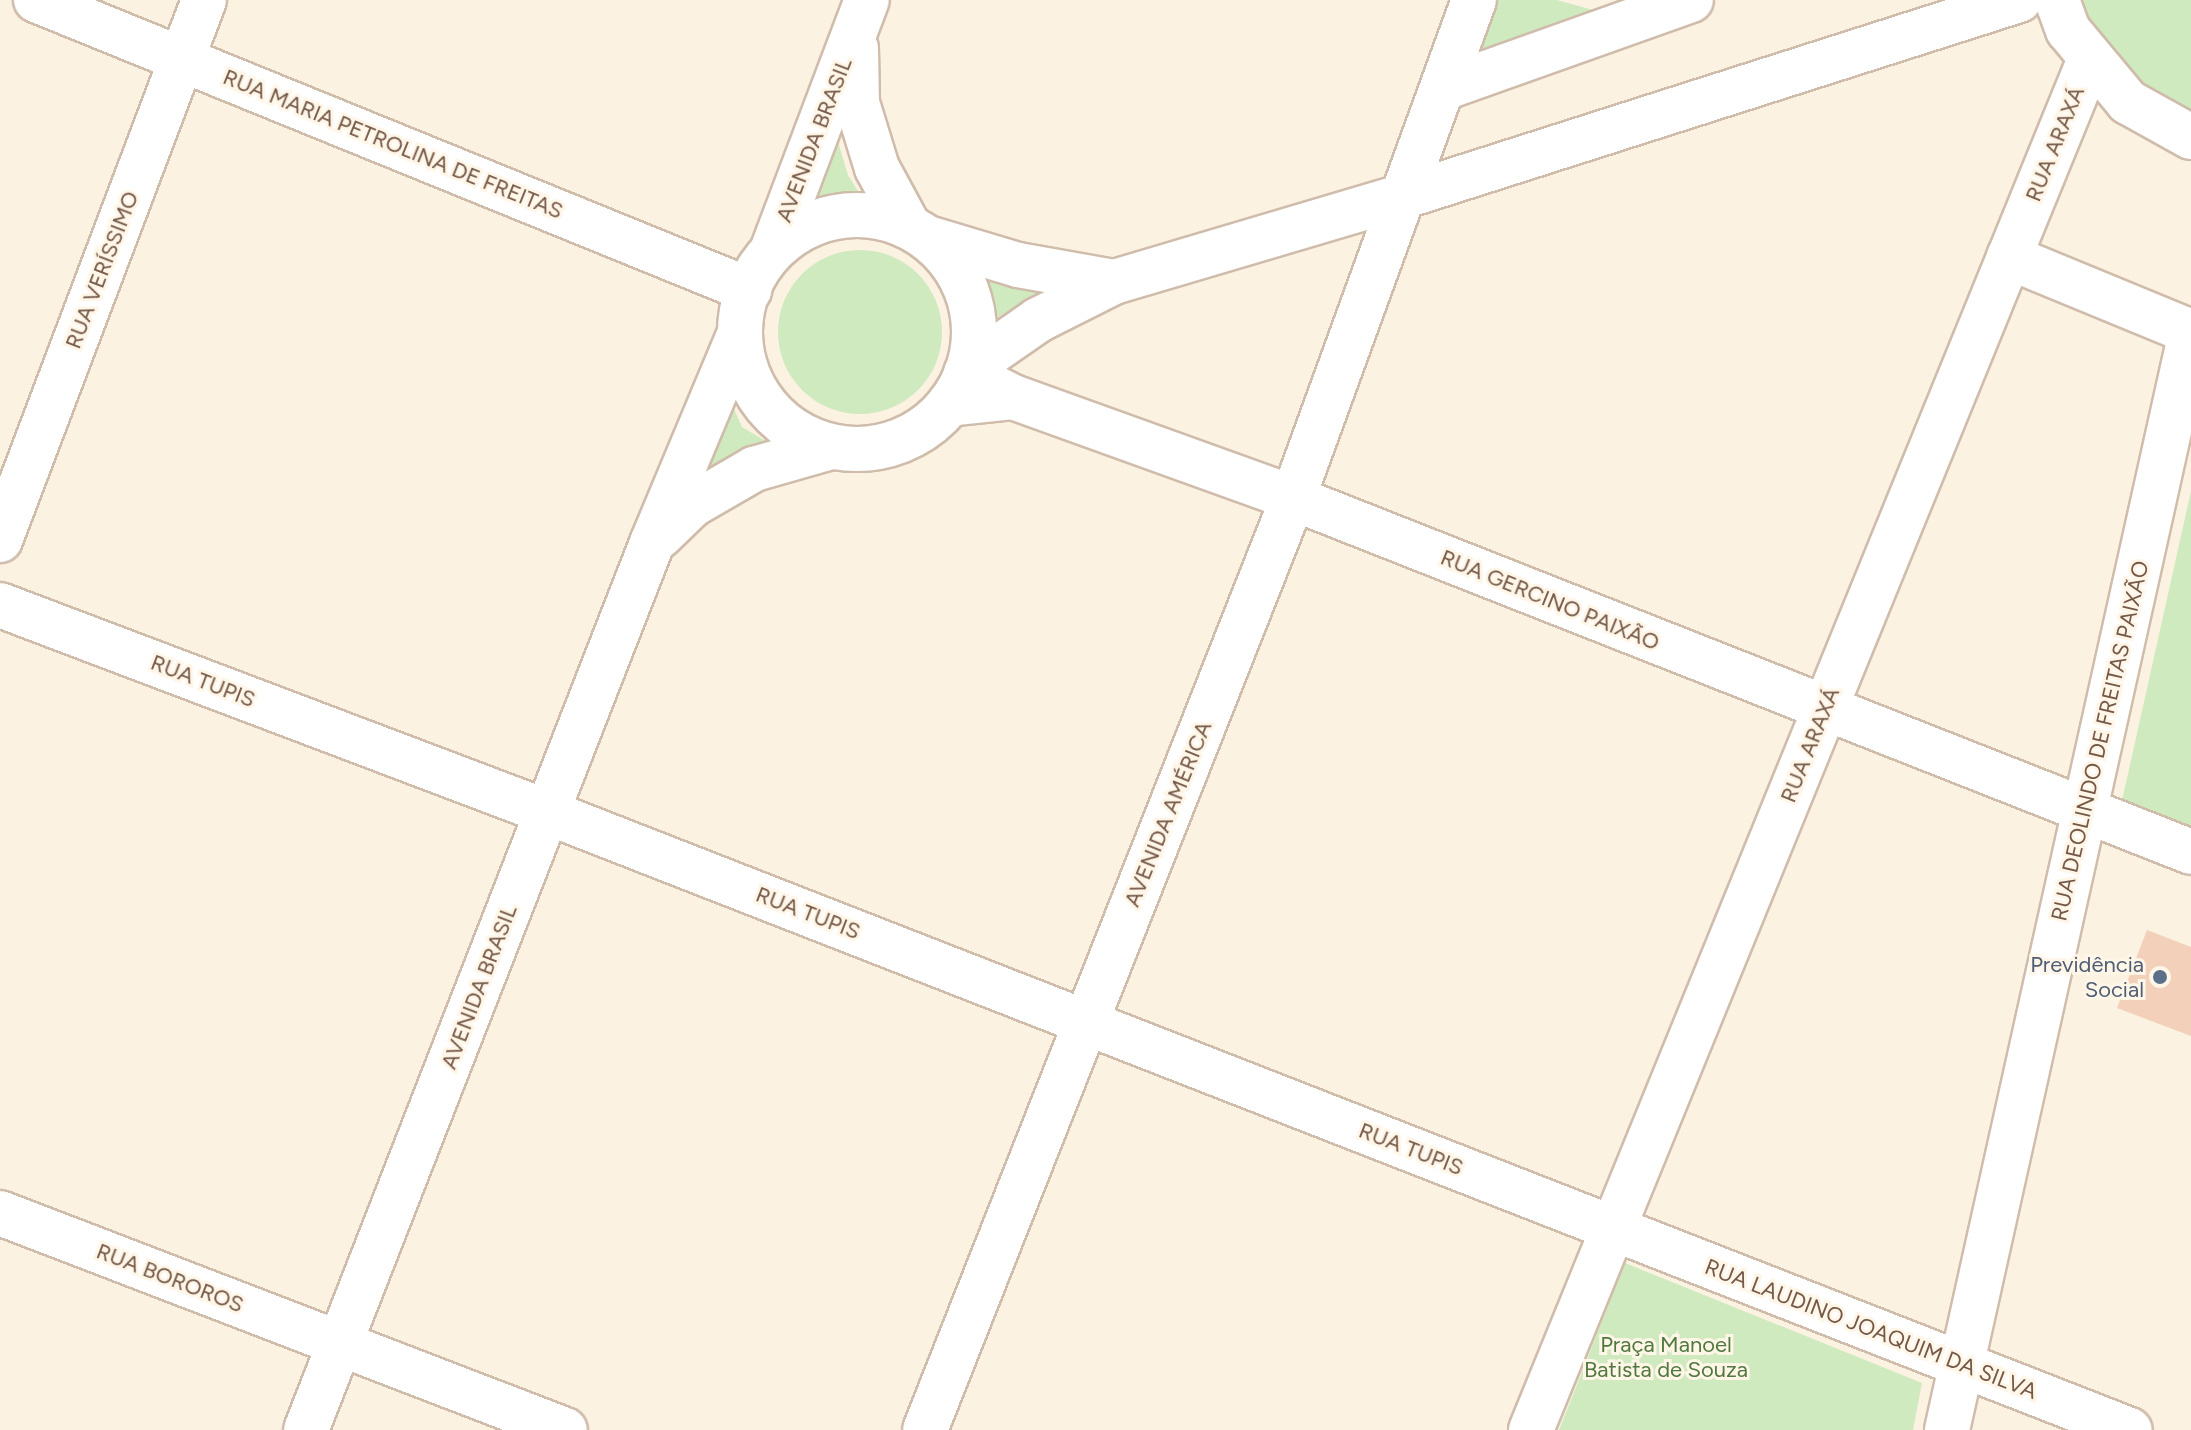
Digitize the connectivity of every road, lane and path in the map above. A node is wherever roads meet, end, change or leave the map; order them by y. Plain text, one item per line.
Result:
1 (36, 0) edge
2 (204, 0) edge
3 (1474, 0) edge
4 (2019, 0) edge
5 (2057, 0) edge
6 (1662, 3) edge
7 (861, 15) edge
8 (181, 59) junction
9 (2090, 59) junction
10 (1444, 88) junction
11 (2191, 137) edge
12 (1405, 196) junction
13 (918, 232) junction
14 (772, 251) junction
15 (2009, 257) junction
16 (1114, 282) junction
17 (749, 290) junction
18 (2191, 332) edge
19 (739, 335) junction
20 (961, 382) junction
21 (831, 447) junction
22 (1293, 498) junction
23 (0, 540) edge
24 (652, 543) junction
25 (0, 605) edge
26 (1825, 708) junction
27 (2085, 811) junction
28 (547, 812) junction
29 (2191, 852) edge
30 (1086, 1022) junction
31 (0, 1213) edge
32 (1613, 1228) junction
33 (339, 1343) junction
34 (1962, 1364) junction
35 (306, 1430) edge
36 (565, 1430) edge
37 (925, 1430) edge
38 (1531, 1430) edge
39 (1947, 1430) edge
40 (2130, 1430) edge

1 - 8 street, RUA MARIA PETROLINA DE FREITAS
2 - 8 street, RUA VERÍSSIMO
3 - 10 street, AVENIDA AMÉRICA
4 - 12 street
5 - 9 street
6 - 10 street
7 - 13 street, AVENIDA BRASIL
7 - 14 street, AVENIDA BRASIL
8 - 17 street, RUA MARIA PETROLINA DE FREITAS
8 - 23 street, RUA VERÍSSIMO
9 - 11 street
9 - 15 street, RUA ARAXÁ
10 - 12 street, AVENIDA AMÉRICA
12 - 16 street
12 - 22 street, AVENIDA AMÉRICA
13 - 14 street
13 - 16 street
13 - 20 street
14 - 17 street
15 - 18 street
15 - 26 street, RUA ARAXÁ
16 - 20 street
17 - 19 street
18 - 27 street, RUA DEOLINDO DE FREITAS PAIXÃO
19 - 21 street
19 - 24 street, AVENIDA BRASIL
20 - 21 street
20 - 22 street, RUA GERCINO PAIXÃO
21 - 24 street, AVENIDA BRASIL
22 - 26 street, RUA GERCINO PAIXÃO
22 - 30 street, AVENIDA AMÉRICA
24 - 28 street, AVENIDA BRASIL
25 - 28 street, RUA TUPIS
26 - 27 street, RUA GERCINO PAIXÃO
26 - 32 street, RUA ARAXÁ
27 - 29 street, RUA GERCINO PAIXÃO
27 - 34 street, RUA DEOLINDO DE FREITAS PAIXÃO
28 - 30 street, RUA TUPIS
28 - 33 street, AVENIDA BRASIL
30 - 32 street, RUA TUPIS
30 - 37 street, AVENIDA AMÉRICA
31 - 33 street, RUA BOROROS
32 - 34 street, RUA LAUDINO JOAQUIM DA SILVA
32 - 38 street, RUA ARAXÁ
33 - 35 street, AVENIDA BRASIL
33 - 36 street, RUA BOROROS
34 - 39 street, RUA DEOLINDO DE FREITAS PAIXÃO
34 - 40 street, RUA LAUDINO JOAQUIM DA SILVA

